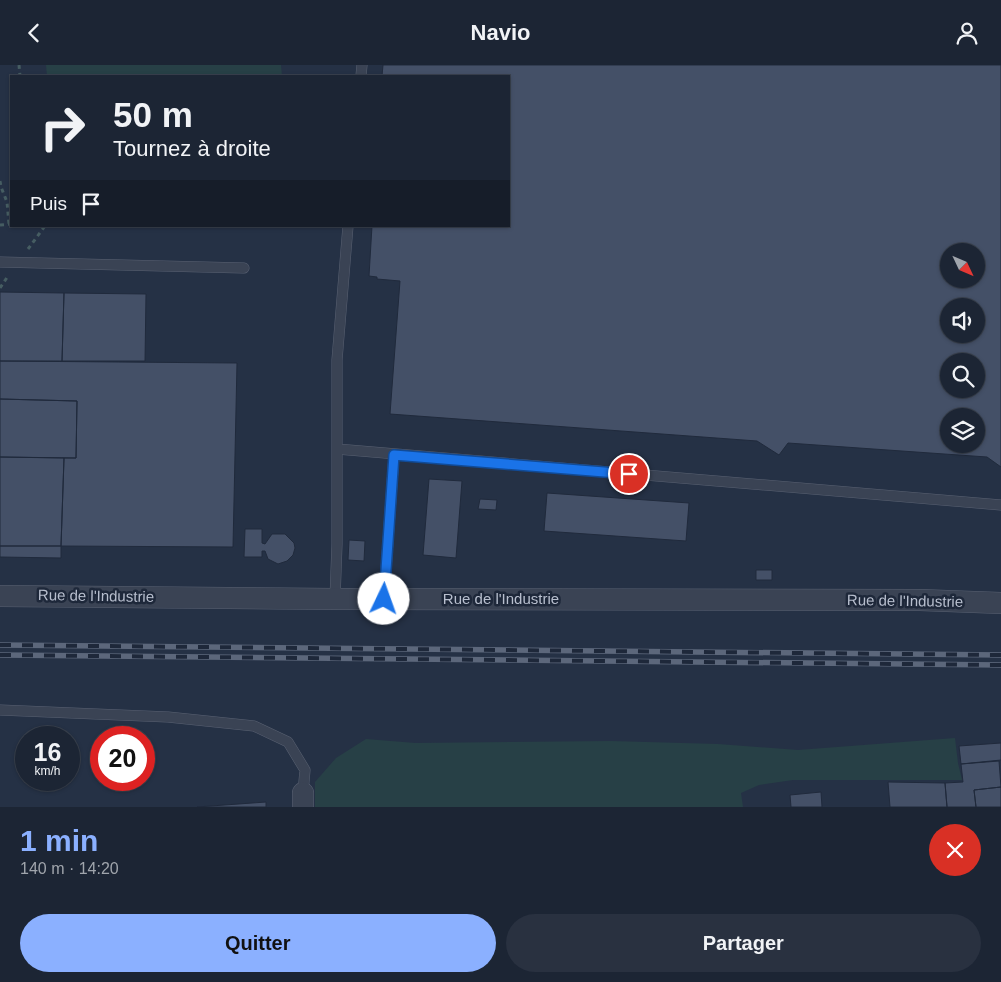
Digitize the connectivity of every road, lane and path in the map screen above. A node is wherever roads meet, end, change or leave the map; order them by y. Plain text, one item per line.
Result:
1 (0, 181) edge
2 (10, 224) edge
3 (0, 225) edge
4 (348, 227) edge
5 (0, 262) edge
6 (244, 267) dead end
7 (337, 449) junction
8 (394, 455) junction
9 (1001, 505) edge
10 (0, 595) edge
11 (335, 599) junction
12 (384, 599) junction
13 (1001, 603) edge
14 (0, 710) edge
15 (303, 800) edge

1 - 2 path
2 - 3 path
4 - 7 lane
5 - 6 lane
7 - 8 lane
7 - 11 lane
8 - 9 lane
8 - 12 lane
10 - 11 street, Rue de l'Industrie
11 - 12 street, Rue de l'Industrie
12 - 13 street, Rue de l'Industrie
14 - 15 lane

